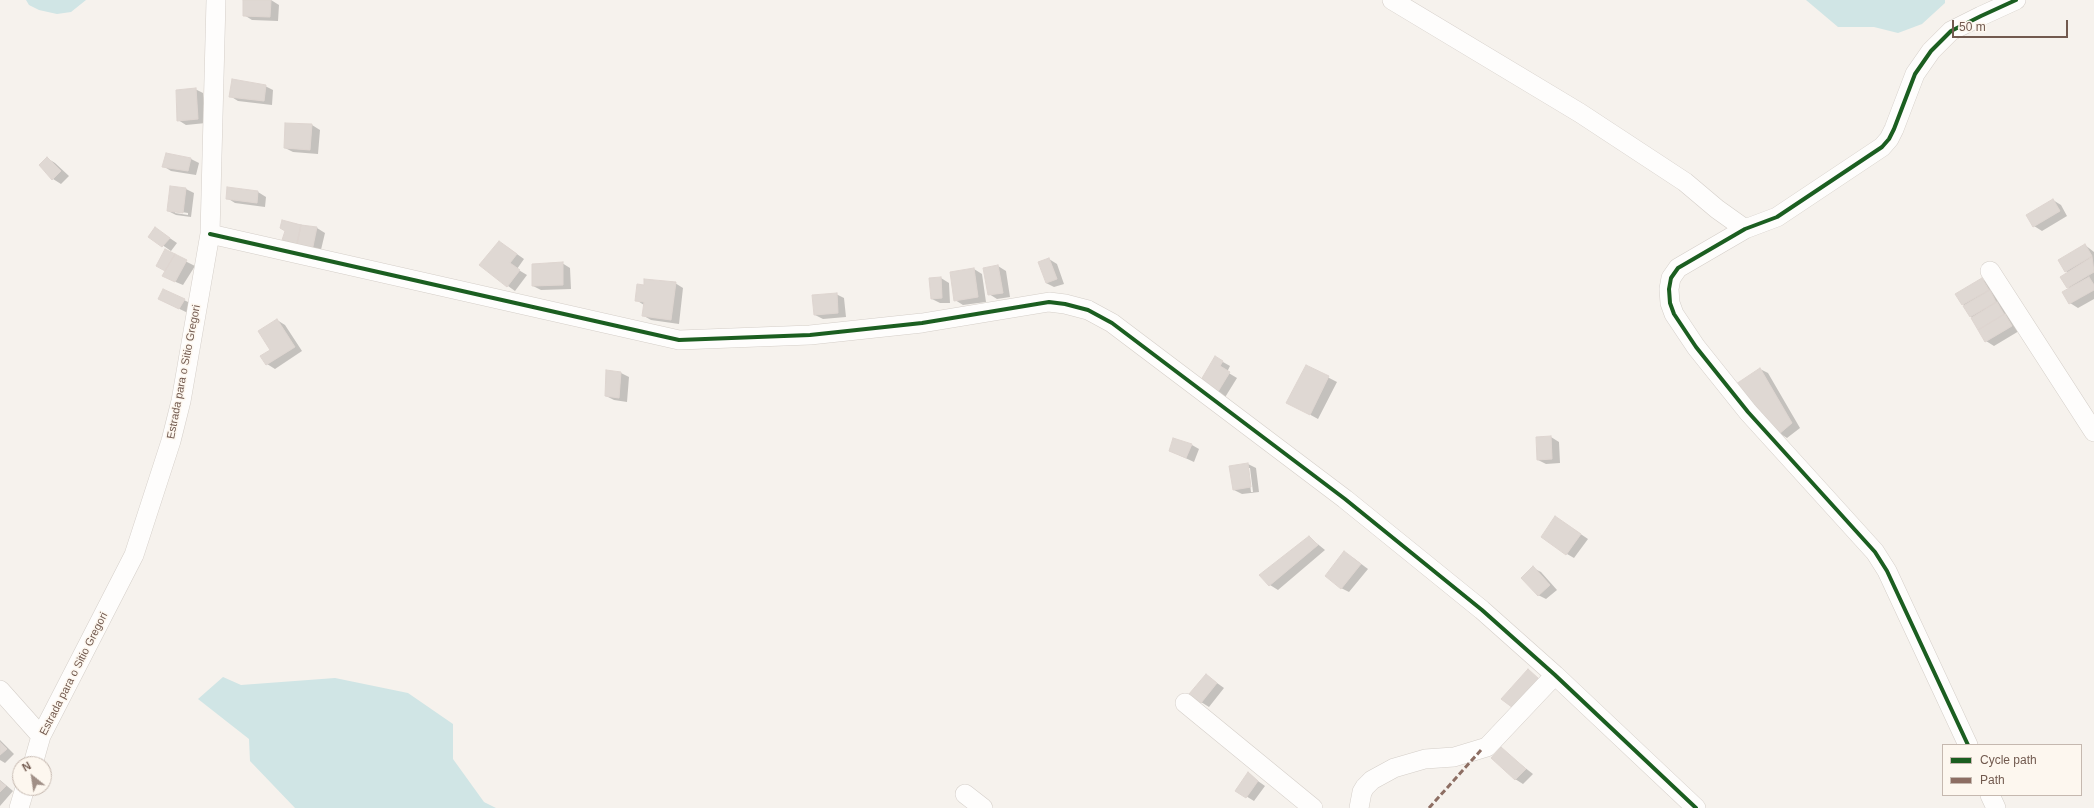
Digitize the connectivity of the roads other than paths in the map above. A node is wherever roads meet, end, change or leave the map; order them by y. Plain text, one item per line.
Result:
1 (216, 0) edge
2 (1392, 0) edge
3 (2016, 0) edge
4 (1745, 228) junction
5 (210, 234) junction
6 (1990, 271) dead end
7 (2094, 432) edge
8 (1555, 675) junction
9 (0, 690) edge
10 (1185, 703) dead end
11 (41, 736) junction
12 (1968, 744) edge
13 (35, 756) edge
14 (965, 794) dead end
15 (23, 796) edge
16 (1990, 796) edge
17 (19, 808) edge
18 (983, 808) edge
19 (1313, 808) edge
20 (1359, 808) edge
21 (1696, 808) edge
22 (1996, 808) edge

1 - 5 street, Estrada para o Sitio Gregori
2 - 4 street
3 - 4 street
4 - 12 street
5 - 8 street
5 - 11 street, Estrada para o Sitio Gregori
6 - 7 street
8 - 20 street
8 - 21 street
9 - 11 street
10 - 19 street
11 - 13 street, Estrada para o Sitio Gregori
14 - 18 street
15 - 17 street
16 - 22 street

